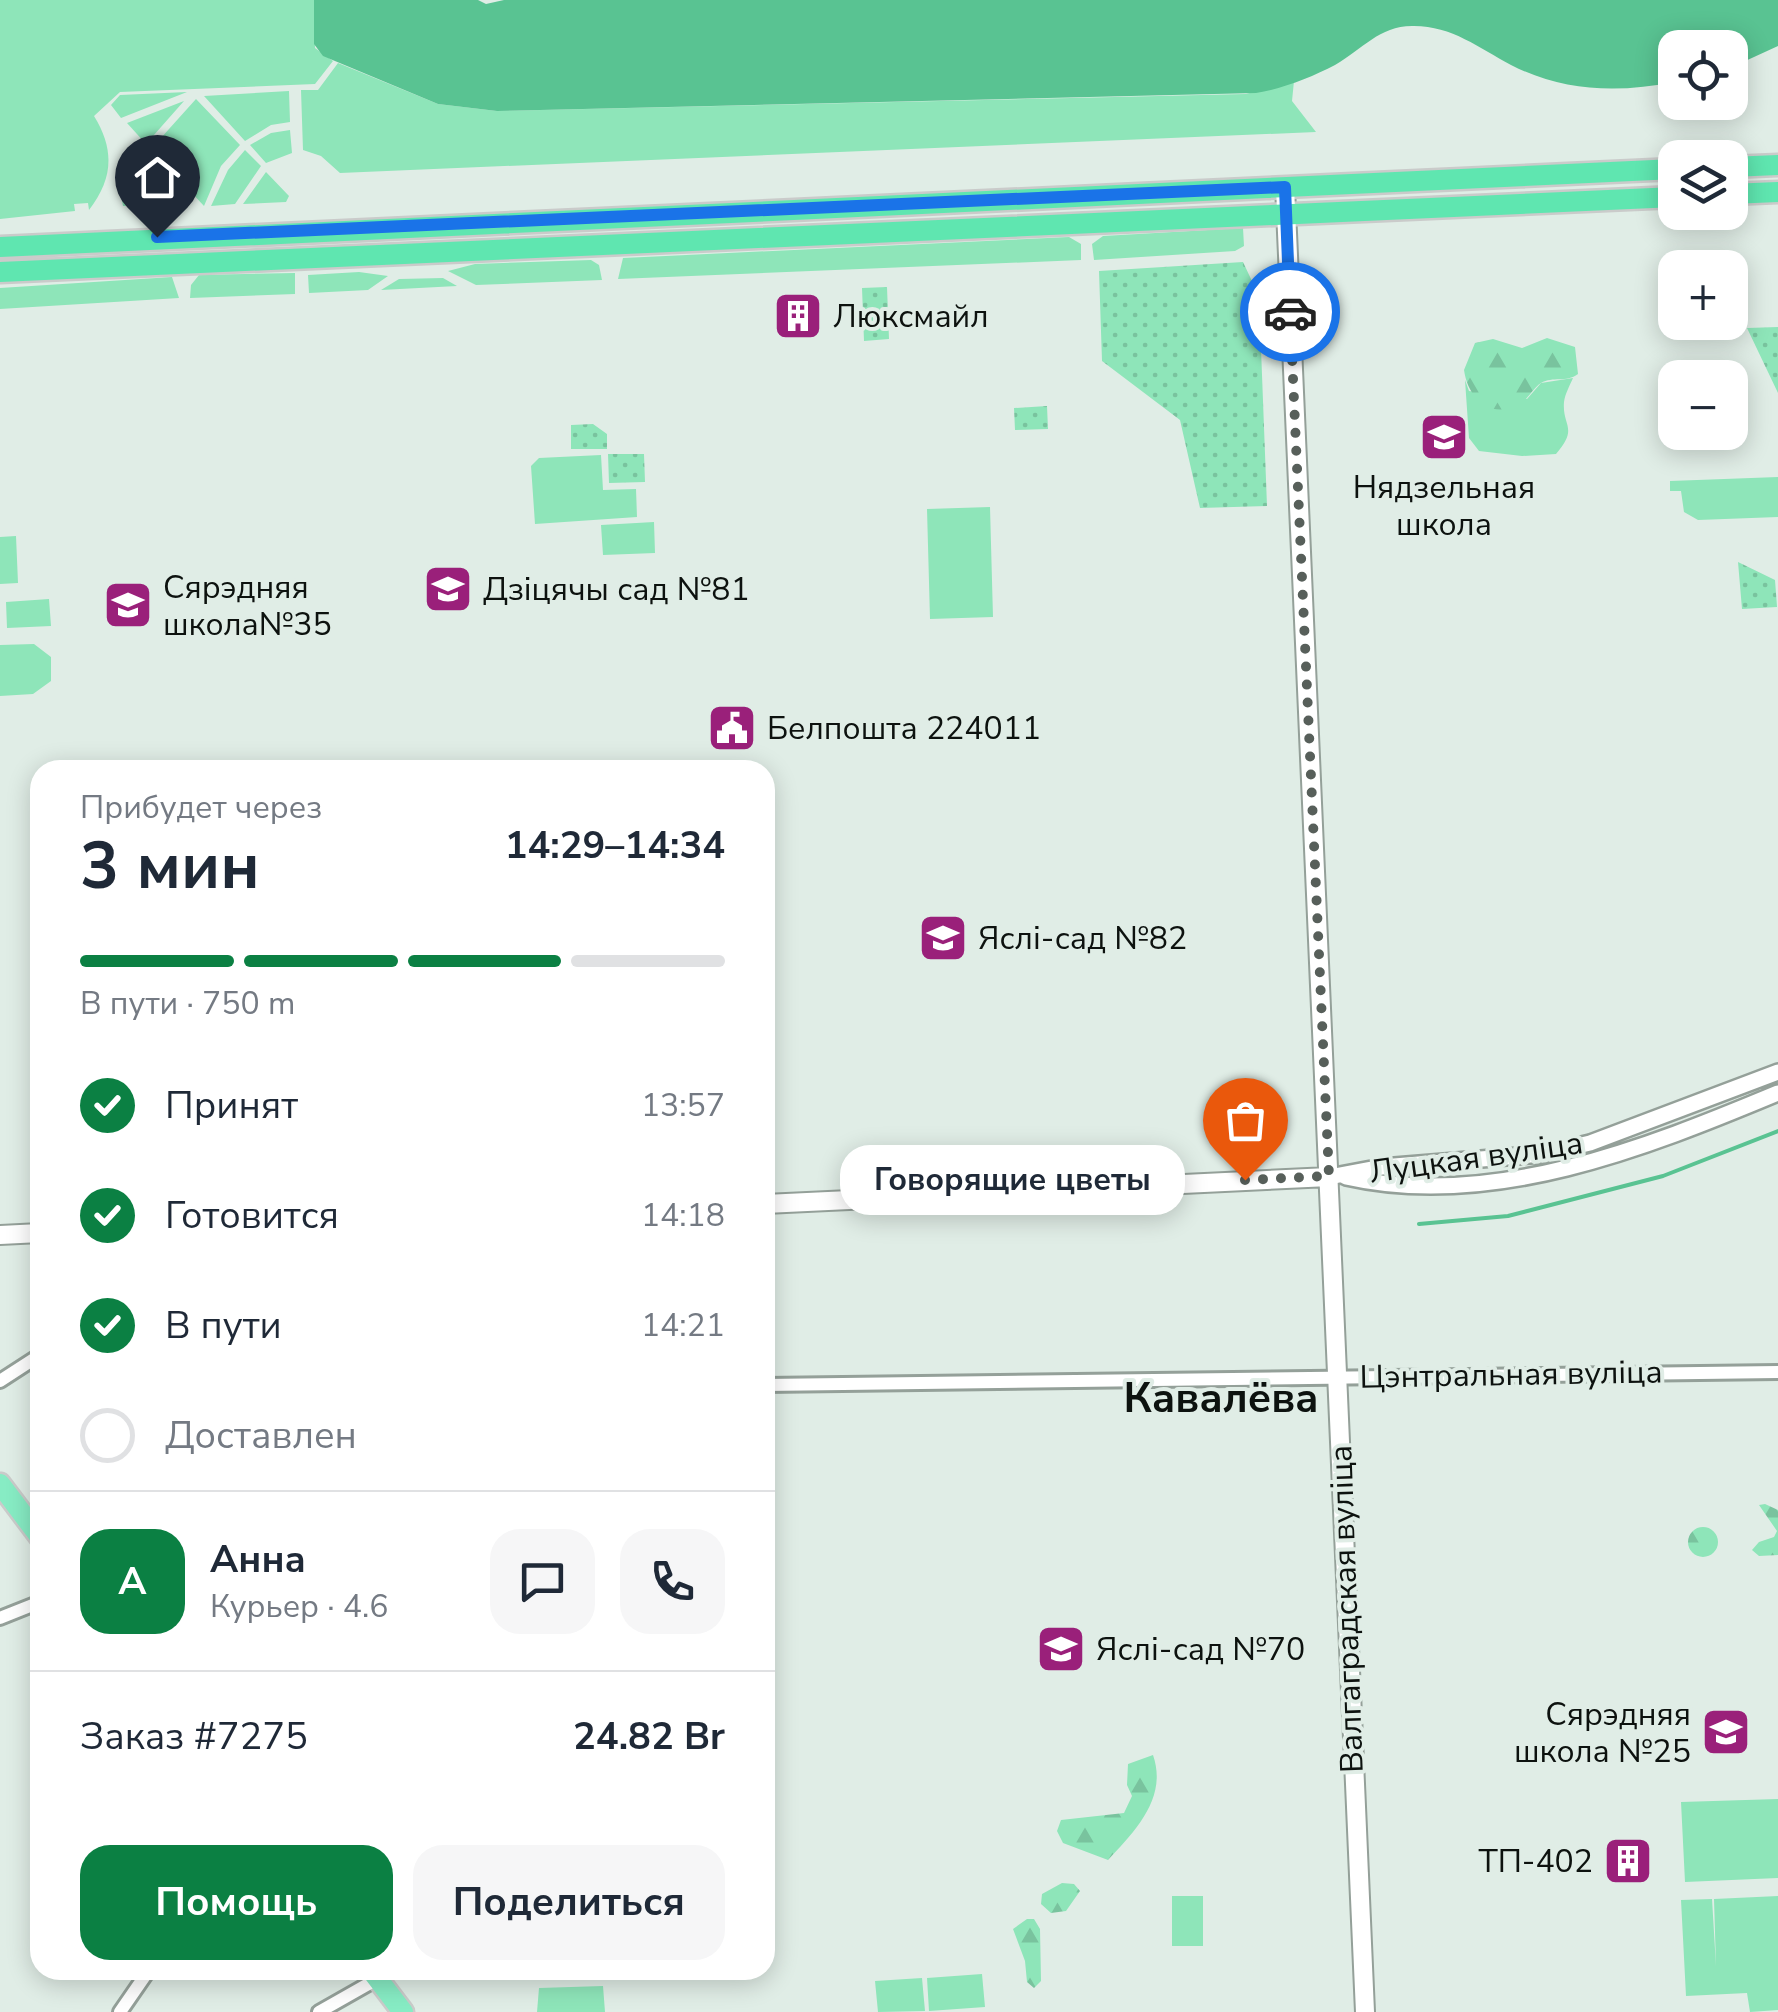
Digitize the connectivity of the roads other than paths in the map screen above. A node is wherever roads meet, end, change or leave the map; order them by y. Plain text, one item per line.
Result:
1 (1778, 165) edge
2 (1748, 166) edge
3 (1658, 171) edge
4 (1285, 187) junction
5 (1778, 192) edge
6 (1748, 193) edge
7 (1658, 197) edge
8 (1286, 216) junction
9 (318, 230) junction
10 (273, 232) junction
11 (0, 247) edge
12 (319, 255) junction
13 (275, 257) junction
14 (0, 272) edge
15 (1778, 1072) edge
16 (1744, 1085) junction
17 (1778, 1094) edge
18 (1752, 1104) junction
19 (1335, 1176) junction
20 (775, 1204) edge
21 (30, 1234) edge
22 (0, 1235) edge
23 (30, 1361) edge
24 (1778, 1372) edge
25 (1337, 1376) junction
26 (0, 1380) edge
27 (775, 1385) edge
28 (0, 1484) edge
29 (0, 1502) edge
30 (30, 1523) edge
31 (30, 1541) edge
32 (30, 1606) edge
33 (0, 1618) edge
34 (142, 1980) edge
35 (364, 1980) edge
36 (376, 1980) edge
37 (378, 1980) edge
38 (120, 2012) edge
39 (319, 2012) edge
40 (390, 2012) edge
41 (403, 2012) edge
42 (1364, 2012) edge

1 - 2 highway
3 - 4 highway
4 - 8 main road, Валгаградская вуліца
4 - 9 highway
5 - 6 highway
7 - 8 highway
8 - 12 highway
8 - 19 main road, Валгаградская вуліца
9 - 10 highway
9 - 12 highway
10 - 11 highway
10 - 13 highway
12 - 13 highway
13 - 14 highway
15 - 16 street, Луцкая вуліца
16 - 18 street
16 - 19 street, Луцкая вуліца
17 - 18 street, Луцкая вуліца
18 - 19 street, Луцкая вуліца
19 - 20 main road, Луцкая вуліца
19 - 25 main road, Валгаградская вуліца
21 - 22 main road
23 - 26 street
24 - 25 street, Цэнтральная вуліца
25 - 27 street, Цэнтральная вуліца
25 - 42 main road, Валгаградская вуліца
28 - 30 main road
29 - 31 main road
32 - 33 street
34 - 38 street
35 - 39 street
36 - 40 main road
37 - 41 main road

